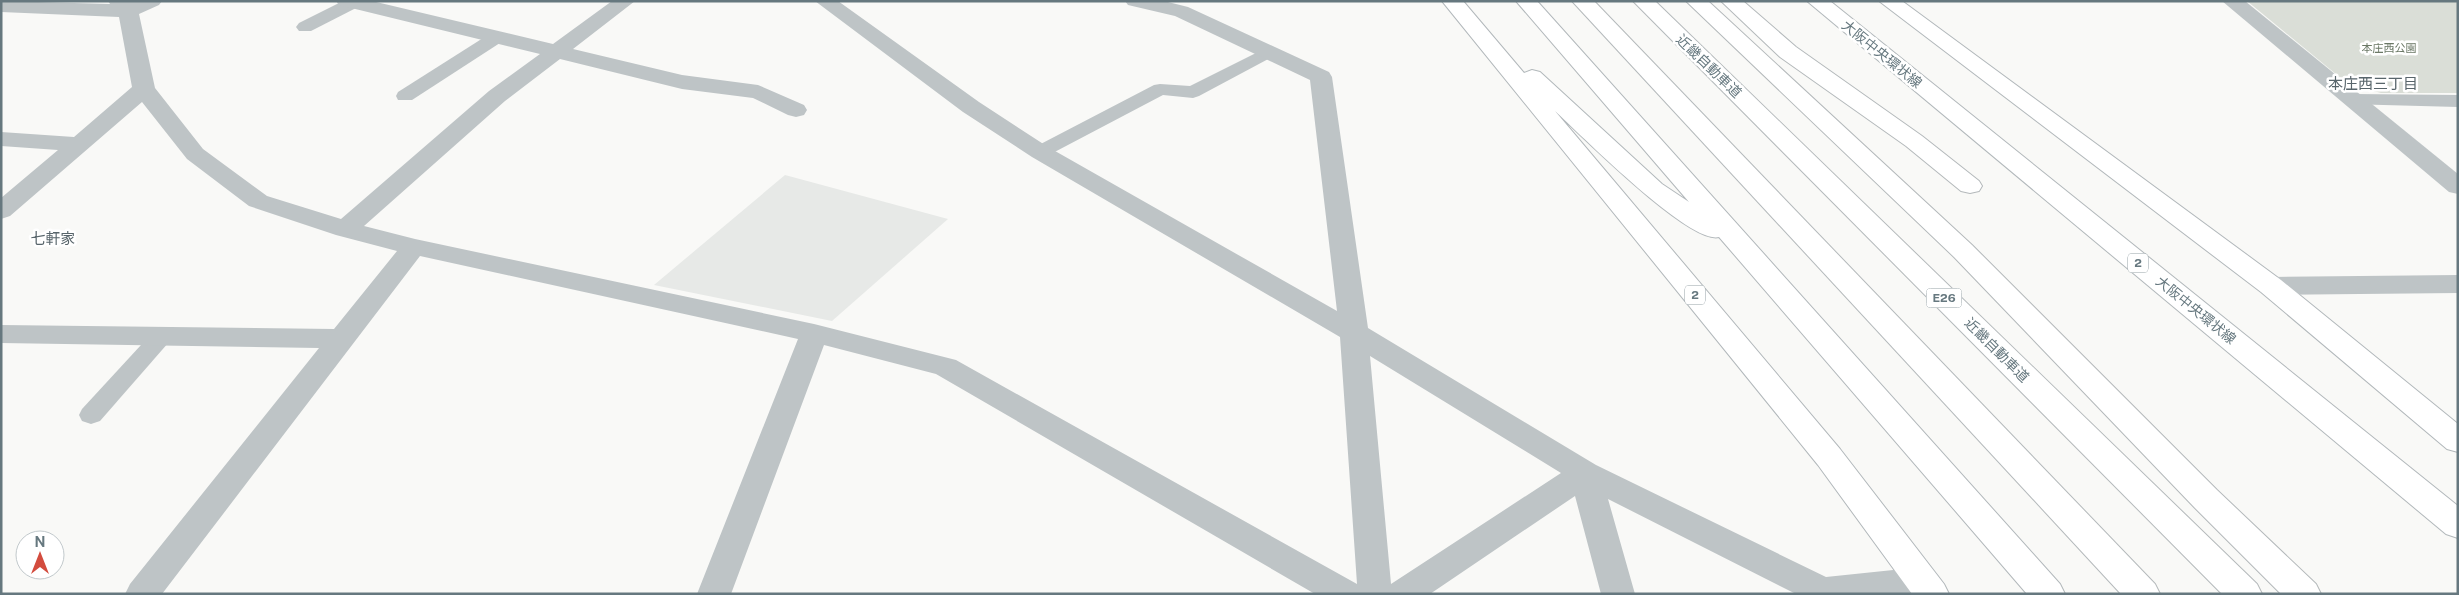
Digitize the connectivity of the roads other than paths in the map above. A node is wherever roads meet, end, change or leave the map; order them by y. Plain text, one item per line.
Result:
1 (152, 1) edge
2 (625, 1) edge
3 (825, 1) edge
4 (1135, 1) edge
5 (1526, 1) edge
6 (1582, 1) edge
7 (1643, 1) edge
8 (1696, 1) edge
9 (1732, 1) edge
10 (1817, 1) edge
11 (1889, 1) edge
12 (2232, 1) edge
13 (349, 2) edge
14 (1, 6) edge
15 (123, 6) edge
16 (1181, 6) edge
17 (1455, 6) edge
18 (305, 27) dead end
19 (497, 36) junction
20 (557, 51) junction
21 (1268, 52) junction
22 (144, 88) junction
23 (405, 96) dead end
24 (2352, 100) junction
25 (2458, 101) edge
26 (796, 110) dead end
27 (1, 139) edge
28 (80, 144) junction
29 (1040, 152) junction
30 (1970, 186) dead end
31 (2458, 187) edge
32 (1, 211) edge
33 (345, 229) junction
34 (414, 248) junction
35 (1748, 255) junction
36 (2458, 284) edge
37 (2271, 286) junction
38 (814, 333) junction
39 (1354, 333) junction
40 (1, 334) edge
41 (161, 336) junction
42 (341, 339) junction
43 (91, 415) dead end
44 (2458, 441) edge
45 (1585, 473) junction
46 (2458, 525) edge
47 (1927, 588) edge
48 (142, 594) edge
49 (714, 594) edge
50 (1345, 594) edge
51 (1375, 594) edge
52 (1403, 594) edge
53 (1618, 594) edge
54 (2048, 594) edge
55 (2143, 594) edge
56 (2245, 594) edge
57 (2304, 594) edge

1 - 15 street
2 - 20 street
3 - 29 street
4 - 16 street
5 - 35 main road
6 - 55 main road
7 - 56 main road, 近畿自動車道 / E26
8 - 57 main road
9 - 30 main road
10 - 46 main road, 大阪中央環状線 / 2
11 - 37 main road
12 - 24 street
13 - 18 lane
13 - 19 street
14 - 15 street
15 - 22 street
16 - 21 street
17 - 35 main road
17 - 47 main road, 2
19 - 20 street
19 - 23 lane
20 - 26 street
20 - 33 street
21 - 29 lane
21 - 39 street
22 - 28 street
22 - 33 street
24 - 25 lane
24 - 31 street
27 - 28 street
28 - 32 street
29 - 39 street
33 - 34 street
34 - 38 street
34 - 42 street
35 - 54 main road
36 - 37 street
37 - 44 main road
38 - 49 street
38 - 50 street
39 - 45 street
39 - 51 street
40 - 41 street
41 - 42 street
41 - 43 lane
42 - 48 street
45 - 47 street
45 - 52 street
45 - 53 street

